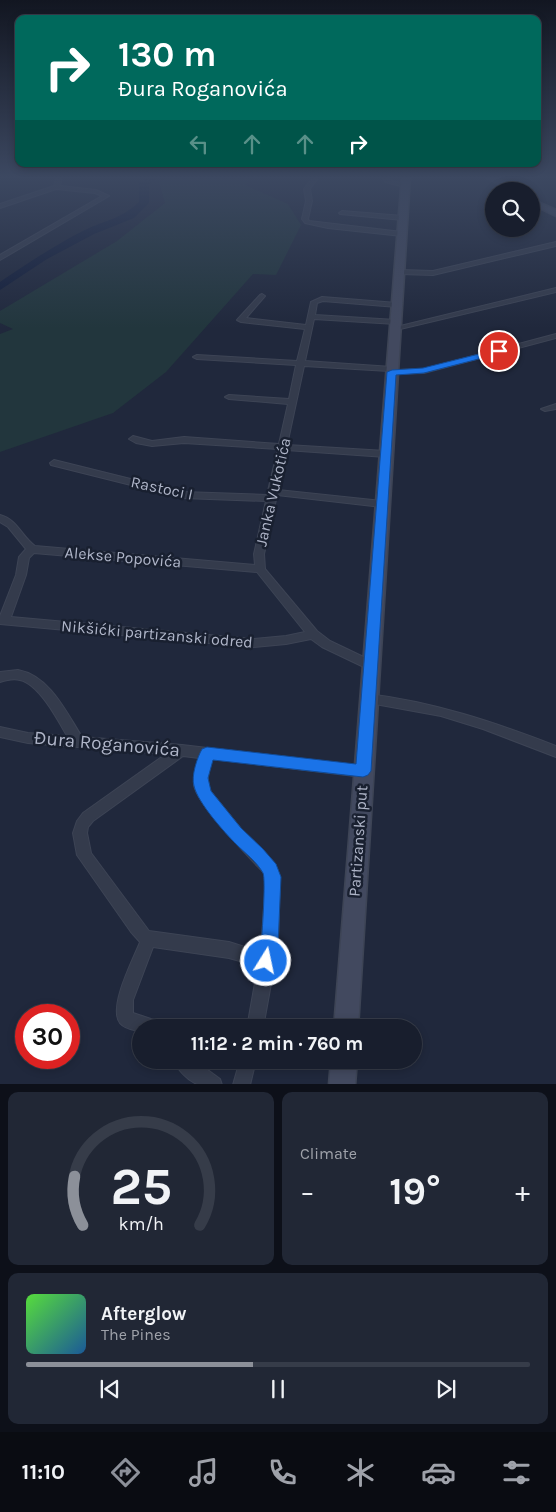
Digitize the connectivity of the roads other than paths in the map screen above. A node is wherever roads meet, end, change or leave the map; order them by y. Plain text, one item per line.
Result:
1 (402, 226) edge
2 (54, 227) edge
3 (556, 244) edge
4 (0, 258) edge
5 (400, 272) junction
6 (556, 290) edge
7 (262, 296) dead end
8 (397, 305) junction
9 (311, 317) junction
10 (396, 325) junction
11 (308, 327) junction
12 (556, 336) edge
13 (197, 356) dead end
14 (301, 362) junction
15 (392, 371) junction
16 (229, 397) dead end
17 (293, 402) junction
18 (556, 406) edge
19 (545, 409) dead end
20 (133, 439) dead end
21 (284, 446) junction
22 (386, 454) junction
23 (54, 463) dead end
24 (273, 495) junction
25 (382, 504) junction
26 (0, 518) edge
27 (32, 549) junction
28 (260, 569) junction
29 (2, 620) edge
30 (313, 634) junction
31 (370, 665) junction
32 (0, 677) edge
33 (368, 699) junction
34 (0, 732) edge
35 (78, 742) junction
36 (182, 750) junction
37 (556, 752) edge
38 (207, 753) junction
39 (363, 771) junction
40 (149, 938) junction
41 (266, 961) junction
42 (256, 1019) edge
43 (347, 1019) edge
44 (132, 1021) edge
45 (191, 1069) edge
46 (245, 1069) edge
47 (343, 1069) edge
48 (214, 1084) edge
49 (241, 1084) edge
50 (342, 1084) edge

1 - 5 street, Partizanski put
2 - 4 street
3 - 5 street
5 - 8 street, Partizanski put
6 - 10 street
7 - 11 street
8 - 9 street, Janka Vukotića
8 - 10 street, Partizanski put
9 - 10 street
9 - 11 street, Janka Vukotića
10 - 15 street, Partizanski put
11 - 14 street, Janka Vukotića
12 - 15 street
13 - 14 street
14 - 15 street
14 - 17 street, Janka Vukotića
15 - 22 street, Partizanski put
16 - 17 street
17 - 21 street, Janka Vukotića
18 - 19 street
20 - 21 street
21 - 22 street
21 - 24 street, Janka Vukotića
22 - 25 street, Partizanski put
23 - 24 street, Rastoci I
24 - 25 street, Rastoci I
24 - 28 street, Janka Vukotića
25 - 31 street, Partizanski put
26 - 27 street
27 - 28 street, Alekse Popovića
27 - 29 street
28 - 30 street, Janka Vukotića
29 - 30 street, Nikšićki partizanski odred
30 - 31 street, Janka Vukotića
31 - 33 street, Partizanski put
32 - 35 street
33 - 37 street
33 - 39 street, Partizanski put
34 - 35 street, Đura Roganovića
35 - 36 street, Đura Roganovića
36 - 38 street, Đura Roganovića
36 - 40 street
38 - 39 street, Đura Roganovića
38 - 41 street
39 - 43 street, Partizanski put
40 - 41 street
40 - 44 street
41 - 42 street
45 - 48 street
46 - 49 street
47 - 50 street

